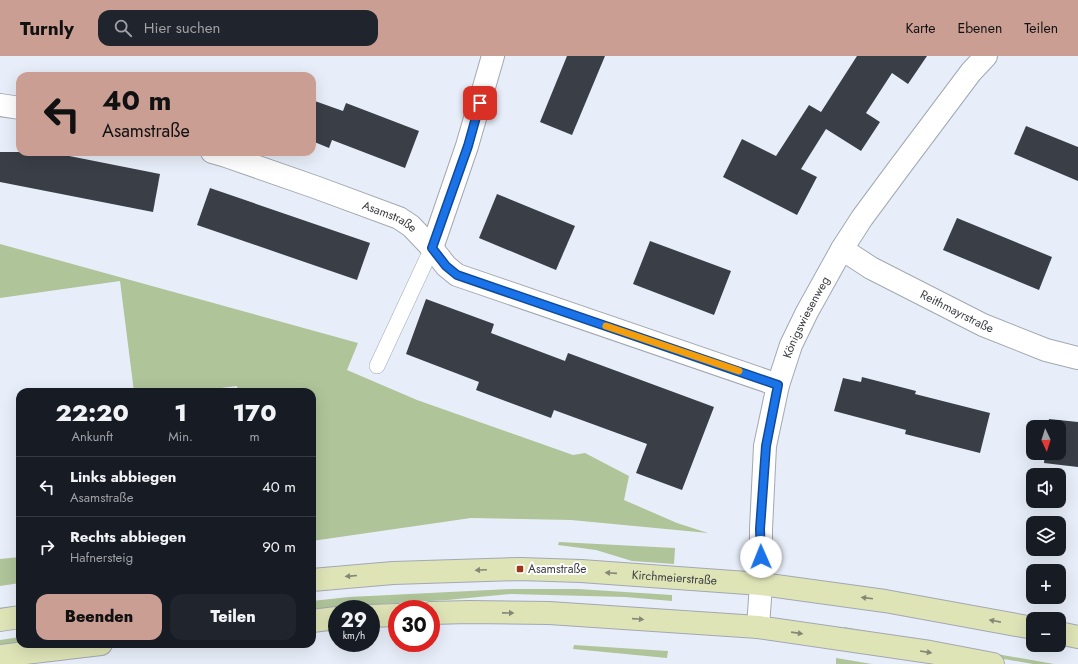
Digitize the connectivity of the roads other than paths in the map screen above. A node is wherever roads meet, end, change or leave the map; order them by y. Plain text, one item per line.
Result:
1 (493, 56) edge
2 (986, 56) edge
3 (0, 105) edge
4 (16, 107) edge
5 (226, 156) edge
6 (432, 248) junction
7 (842, 249) junction
8 (1078, 358) edge
9 (377, 366) dead end
10 (778, 385) junction
11 (316, 580) edge
12 (761, 584) junction
13 (440, 613) edge
14 (16, 618) edge
15 (328, 619) edge
16 (0, 620) edge
17 (316, 621) edge
18 (758, 627) junction
19 (1026, 627) edge
20 (1066, 634) edge
21 (1078, 637) edge
22 (67, 648) edge
23 (0, 656) edge
24 (993, 664) edge

1 - 6 street
2 - 7 street, Königswiesenweg
3 - 4 street
5 - 6 street, Asamstraße
6 - 9 lane
6 - 10 street, Asamstraße
7 - 8 street, Reithmayrstraße
7 - 10 street, Königswiesenweg
10 - 12 street, Königswiesenweg
12 -> 11 main road, Kirchmeierstraße
12 - 18 street, Königswiesenweg
19 -> 12 main road, Kirchmeierstraße
13 -> 18 main road
14 - 16 main road
15 - 17 main road
18 -> 24 main road
20 - 21 main road
22 - 23 main road

